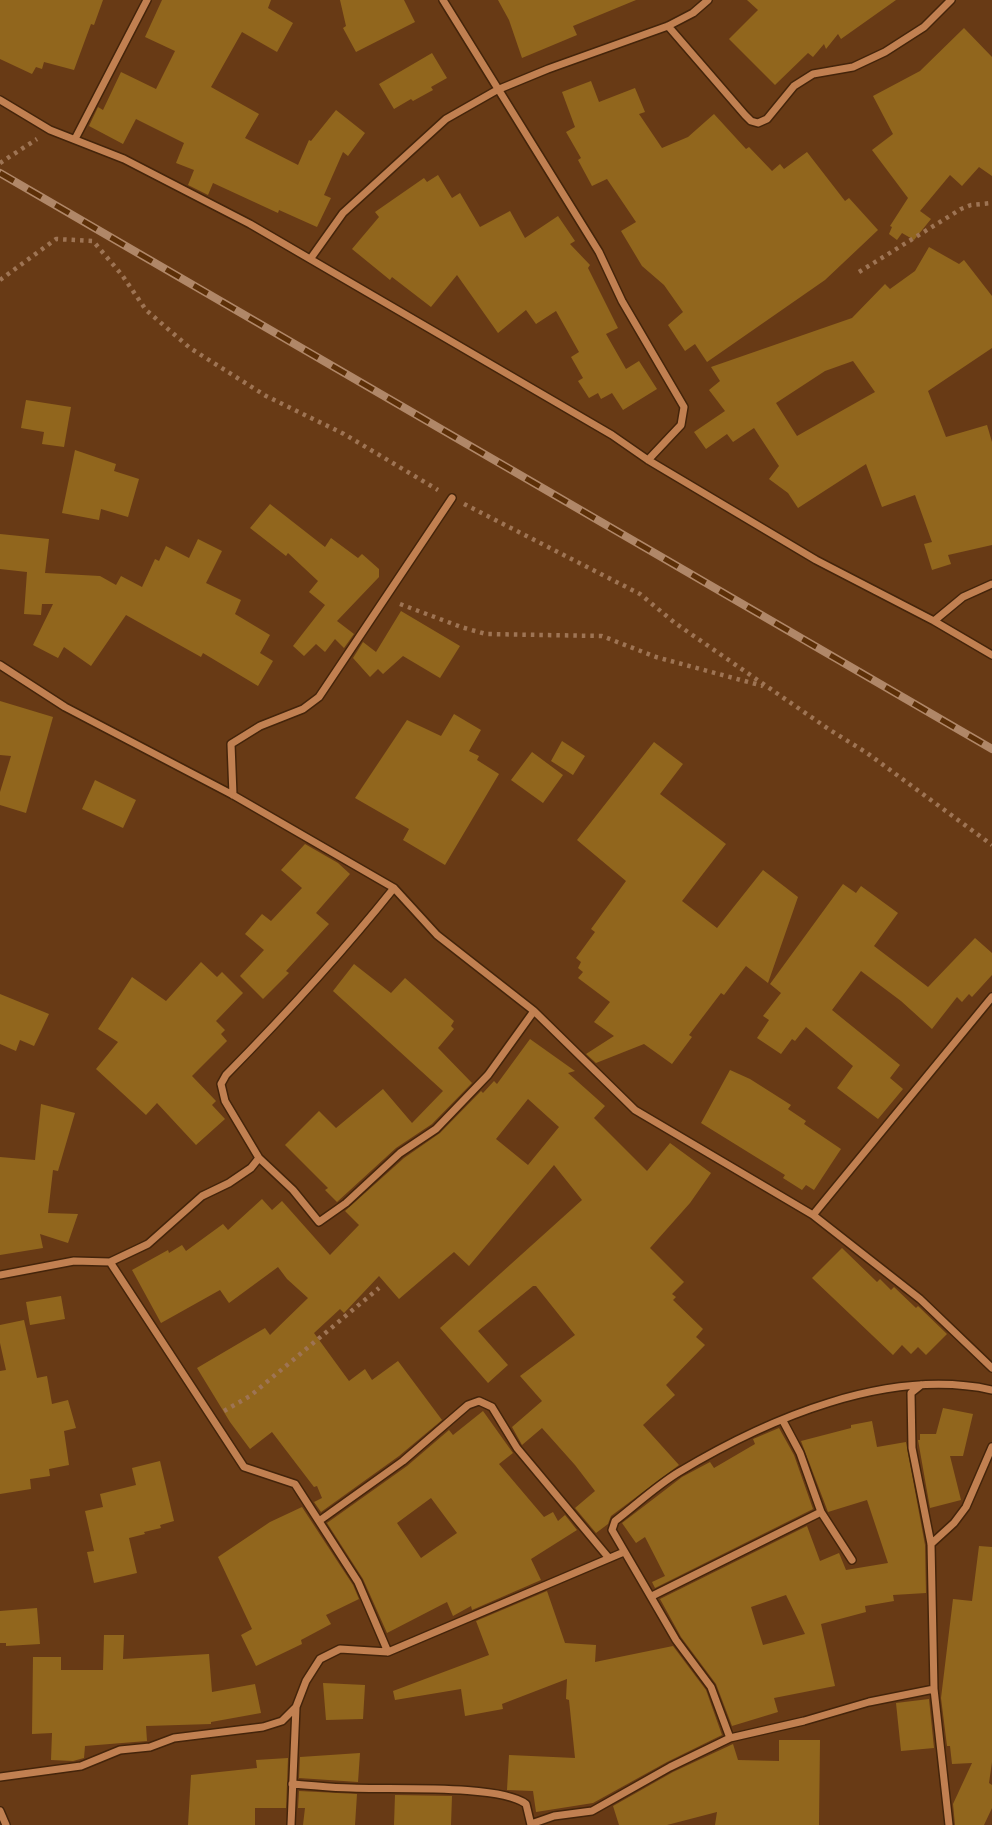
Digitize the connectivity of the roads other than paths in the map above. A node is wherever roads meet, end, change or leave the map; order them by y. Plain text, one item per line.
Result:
1 (147, 0) edge
2 (708, 0) edge
3 (951, 0) edge
4 (445, 1) edge
5 (668, 26) junction
6 (497, 90) junction
7 (0, 100) edge
8 (75, 139) junction
9 (311, 258) junction
10 (648, 460) junction
11 (452, 498) road end
12 (992, 584) edge
13 (934, 621) junction
14 (992, 655) edge
15 (0, 665) edge
16 (233, 795) junction
17 (394, 888) junction
18 (992, 997) edge
19 (534, 1011) junction
20 (259, 1158) junction
21 (813, 1215) junction
22 (110, 1262) junction
23 (0, 1275) edge
24 (992, 1367) edge
25 (921, 1384) junction
26 (992, 1390) edge
27 (783, 1421) junction
28 (992, 1447) edge
29 (821, 1511) junction
30 (319, 1521) junction
31 (931, 1544) junction
32 (624, 1552) junction
33 (608, 1557) junction
34 (852, 1560) dead end
35 (652, 1596) junction
36 (388, 1652) junction
37 (934, 1689) junction
38 (296, 1707) junction
39 (730, 1738) junction
40 (0, 1777) edge
41 (292, 1784) junction
42 (0, 1811) edge
43 (6, 1825) edge
44 (291, 1825) edge
45 (531, 1825) edge
46 (949, 1825) edge

1 - 8 street
2 - 5 street
3 - 5 street
4 - 6 street
5 - 6 street
6 - 9 street
6 - 10 street
7 - 8 street
8 - 9 street
9 - 10 street
10 - 13 street
11 - 16 street
12 - 13 street
13 - 14 street
15 - 16 street
16 - 17 street
17 - 19 street
17 - 20 street
18 - 21 street
19 - 20 street
19 - 21 street
20 - 22 street
21 - 24 street
22 - 23 street
22 - 30 street
25 - 26 street
25 - 27 street
25 - 31 street
27 - 29 street
27 - 32 street
28 - 31 street
29 - 34 street
29 - 35 street
30 - 33 street
30 - 36 street
31 - 37 street
32 - 33 street
32 - 35 street
33 - 36 street
35 - 39 street
36 - 38 street
37 - 39 street
37 - 46 street
38 - 40 street
38 - 41 street
39 - 45 street
41 - 44 street
41 - 45 street
42 - 43 street

